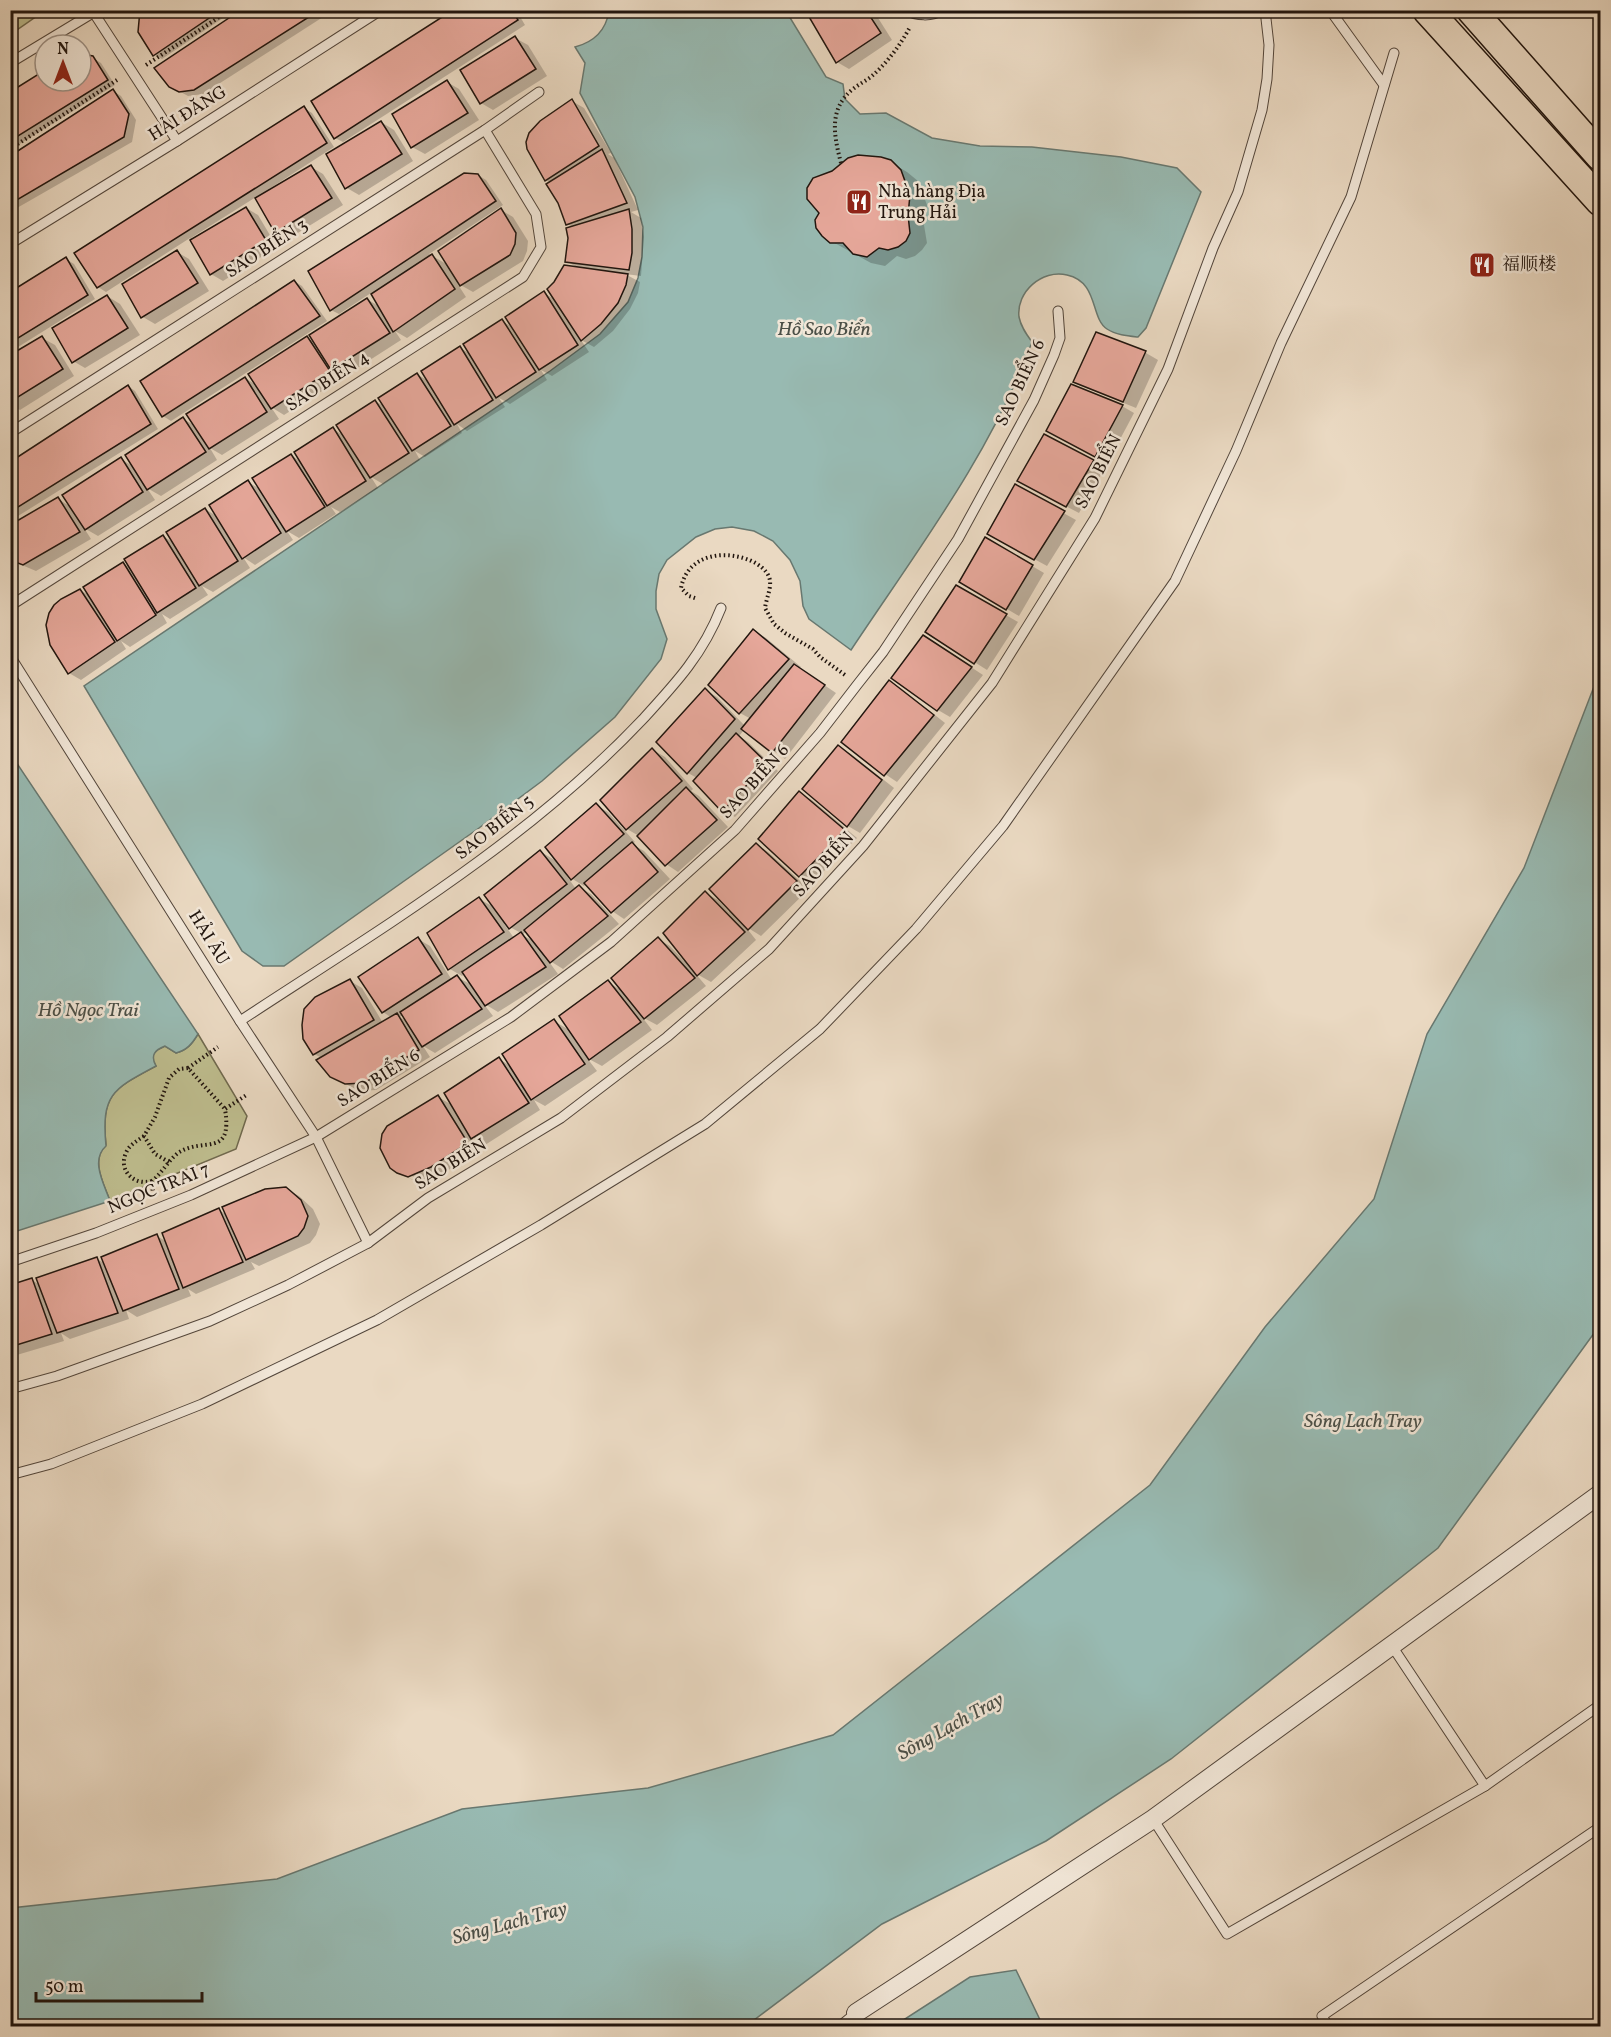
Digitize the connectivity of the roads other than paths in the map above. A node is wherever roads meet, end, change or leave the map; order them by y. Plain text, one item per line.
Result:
1 (381, 10) edge
2 (942, 10) edge
3 (1265, 10) edge
4 (1330, 10) edge
5 (1426, 10) edge
6 (1471, 10) edge
7 (94, 11) edge
8 (910, 13) edge
9 (1394, 53) dead end
10 (10, 63) edge
11 (1384, 85) junction
12 (539, 92) dead end
13 (485, 130) junction
14 (177, 141) junction
15 (1600, 156) edge
16 (1600, 201) edge
17 (10, 244) edge
18 (1058, 311) dead end
19 (10, 433) edge
20 (10, 606) edge
21 (721, 608) dead end
22 (10, 656) edge
23 (240, 1021) junction
24 (315, 1137) junction
25 (368, 1243) junction
26 (10, 1262) edge
27 (10, 1389) edge
28 (10, 1475) edge
29 (1600, 1494) edge
30 (1392, 1646) junction
31 (1600, 1705) edge
32 (1485, 1786) junction
33 (1153, 1819) junction
34 (1600, 1827) edge
35 (856, 2013) joint
36 (840, 2026) edge
37 (1328, 2026) edge

1 - 14 lane, HẢI ĐĂNG
2 - 8 lane
3 - 25 lane, SAO BIỂN
4 - 11 lane
5 - 16 main road
6 - 15 main road
7 - 10 lane
7 - 14 lane
9 - 11 lane
11 - 28 lane
12 - 13 lane, SAO BIỂN 3
13 - 19 lane, SAO BIỂN 3
13 - 20 lane, SAO BIỂN 4
14 - 17 lane, HẢI ĐĂNG
18 - 24 lane, SAO BIỂN 6
21 - 23 lane, SAO BIỂN 5
22 - 23 lane, HẢI ÂU
23 - 24 lane, HẢI ÂU
24 - 25 lane, HẢI ÂU
24 - 26 lane, NGỌC TRAI 7
25 - 27 lane, SAO BIỂN
29 - 30 street
30 - 32 lane
30 - 33 street
31 - 32 lane
32 - 33 lane
33 - 35 street
34 - 37 lane
35 - 36 lane

